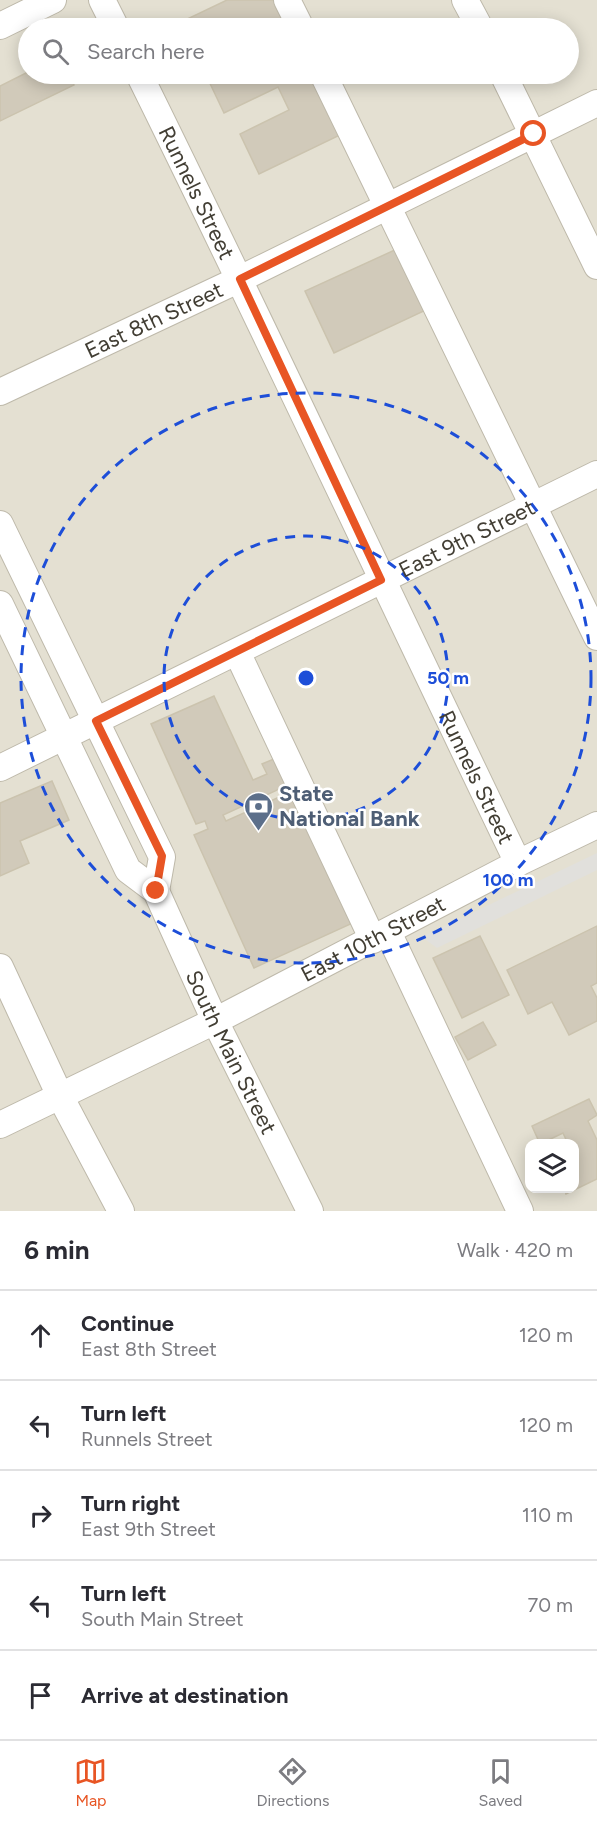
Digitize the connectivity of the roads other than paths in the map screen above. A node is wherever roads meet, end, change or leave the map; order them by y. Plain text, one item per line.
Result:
1 (53, 0) edge
2 (102, 0) edge
3 (287, 0) edge
4 (465, 0) edge
5 (111, 18) edge
6 (296, 18) edge
7 (475, 18) edge
8 (0, 26) edge
9 (144, 84) edge
10 (328, 84) edge
11 (508, 84) edge
12 (597, 103) edge
13 (534, 134) junction
14 (388, 206) junction
15 (597, 266) edge
16 (240, 279) junction
17 (0, 392) edge
18 (597, 474) edge
19 (533, 505) junction
20 (0, 524) edge
21 (381, 580) junction
22 (0, 604) edge
23 (597, 637) edge
24 (237, 652) junction
25 (79, 730) junction
26 (0, 768) edge
27 (597, 825) edge
28 (518, 863) junction
29 (156, 891) junction
30 (380, 936) junction
31 (0, 967) edge
32 (215, 1021) junction
33 (60, 1096) junction
34 (0, 1125) edge
35 (121, 1211) edge
36 (310, 1211) edge
37 (520, 1211) edge

1 - 8 street
2 - 5 street
3 - 6 street
4 - 7 street
9 - 16 street, Runnels Street
10 - 14 street
11 - 13 street
12 - 13 street, East 8th Street
13 - 14 street, East 8th Street
13 - 15 street
14 - 16 street, East 8th Street
14 - 19 street
16 - 17 street, East 8th Street
16 - 21 street, Runnels Street
18 - 19 street, East 9th Street
19 - 21 street, East 9th Street
19 - 23 street
20 - 25 street, South Main Street
21 - 24 street, East 9th Street
21 - 28 street, Runnels Street
22 - 25 street, South Main Street
24 - 25 street, East 9th Street
24 - 30 street
25 - 26 street, East 9th Street
25 - 29 street, South Main Street
25 - 29 street, South Main Street
27 - 28 street, East 10th Street
28 - 30 street, East 10th Street
29 - 32 street, South Main Street
30 - 32 street, East 10th Street
30 - 37 street
31 - 33 street
32 - 33 street, East 10th Street
32 - 36 street, South Main Street
33 - 34 street, East 10th Street
33 - 35 street

